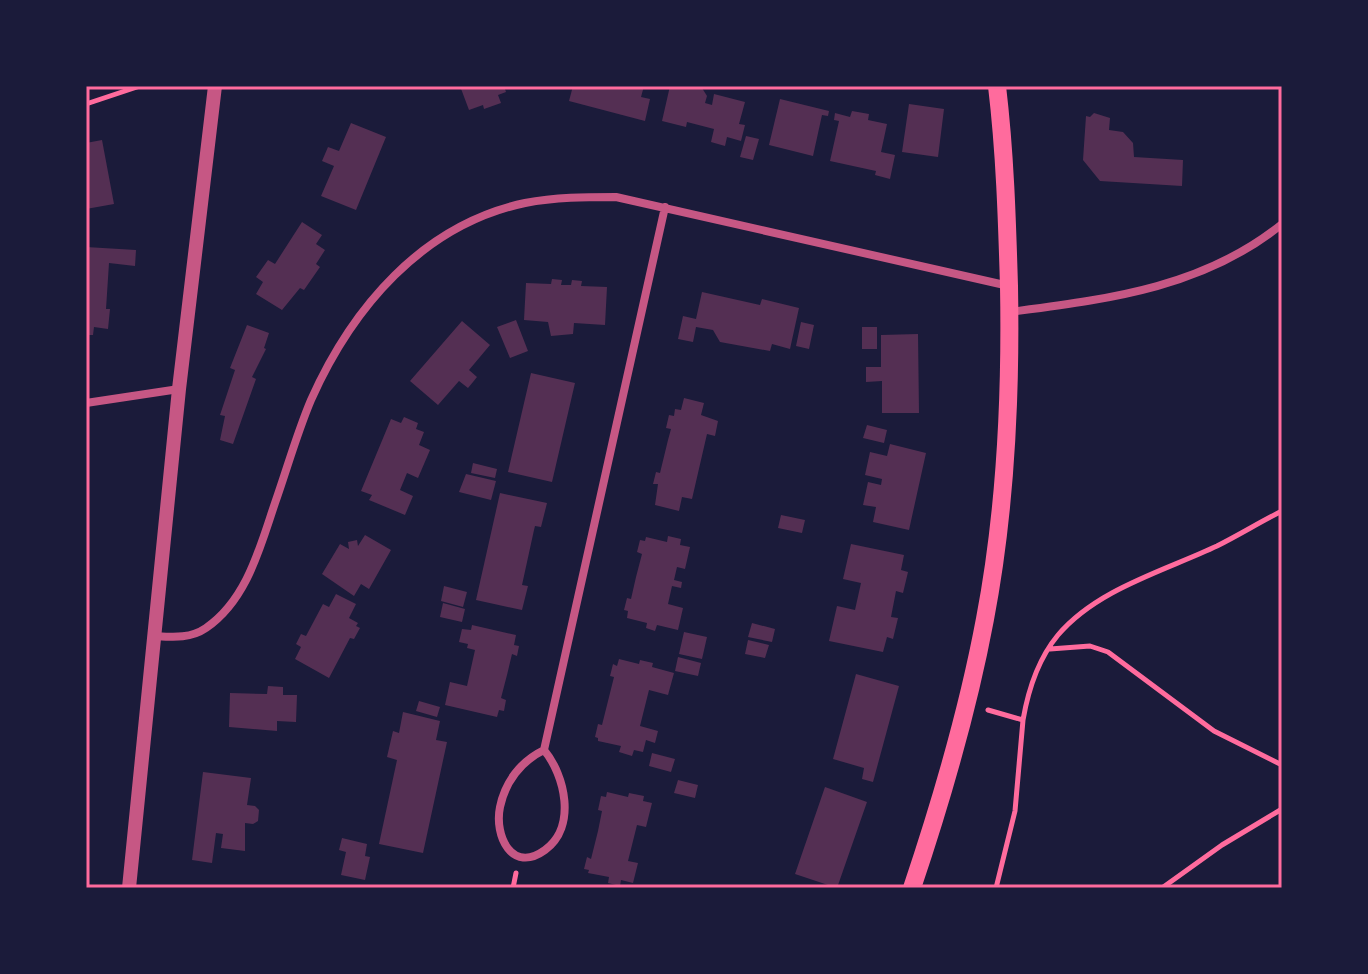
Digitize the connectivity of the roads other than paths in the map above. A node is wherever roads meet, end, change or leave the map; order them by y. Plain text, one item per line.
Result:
1 (215, 86) edge
2 (997, 86) edge
3 (665, 207) junction
4 (1282, 224) edge
5 (1009, 286) junction
6 (1009, 312) junction
7 (179, 389) junction
8 (86, 403) edge
9 (154, 636) junction
10 (544, 750) junction
11 (129, 888) edge
12 (912, 888) edge

1 - 7 street
2 - 5 main road
3 - 5 street
3 - 9 street
3 - 10 street
4 - 6 street
5 - 6 main road
6 - 12 main road
7 - 8 street
7 - 9 street
9 - 11 street
10 - 10 street

